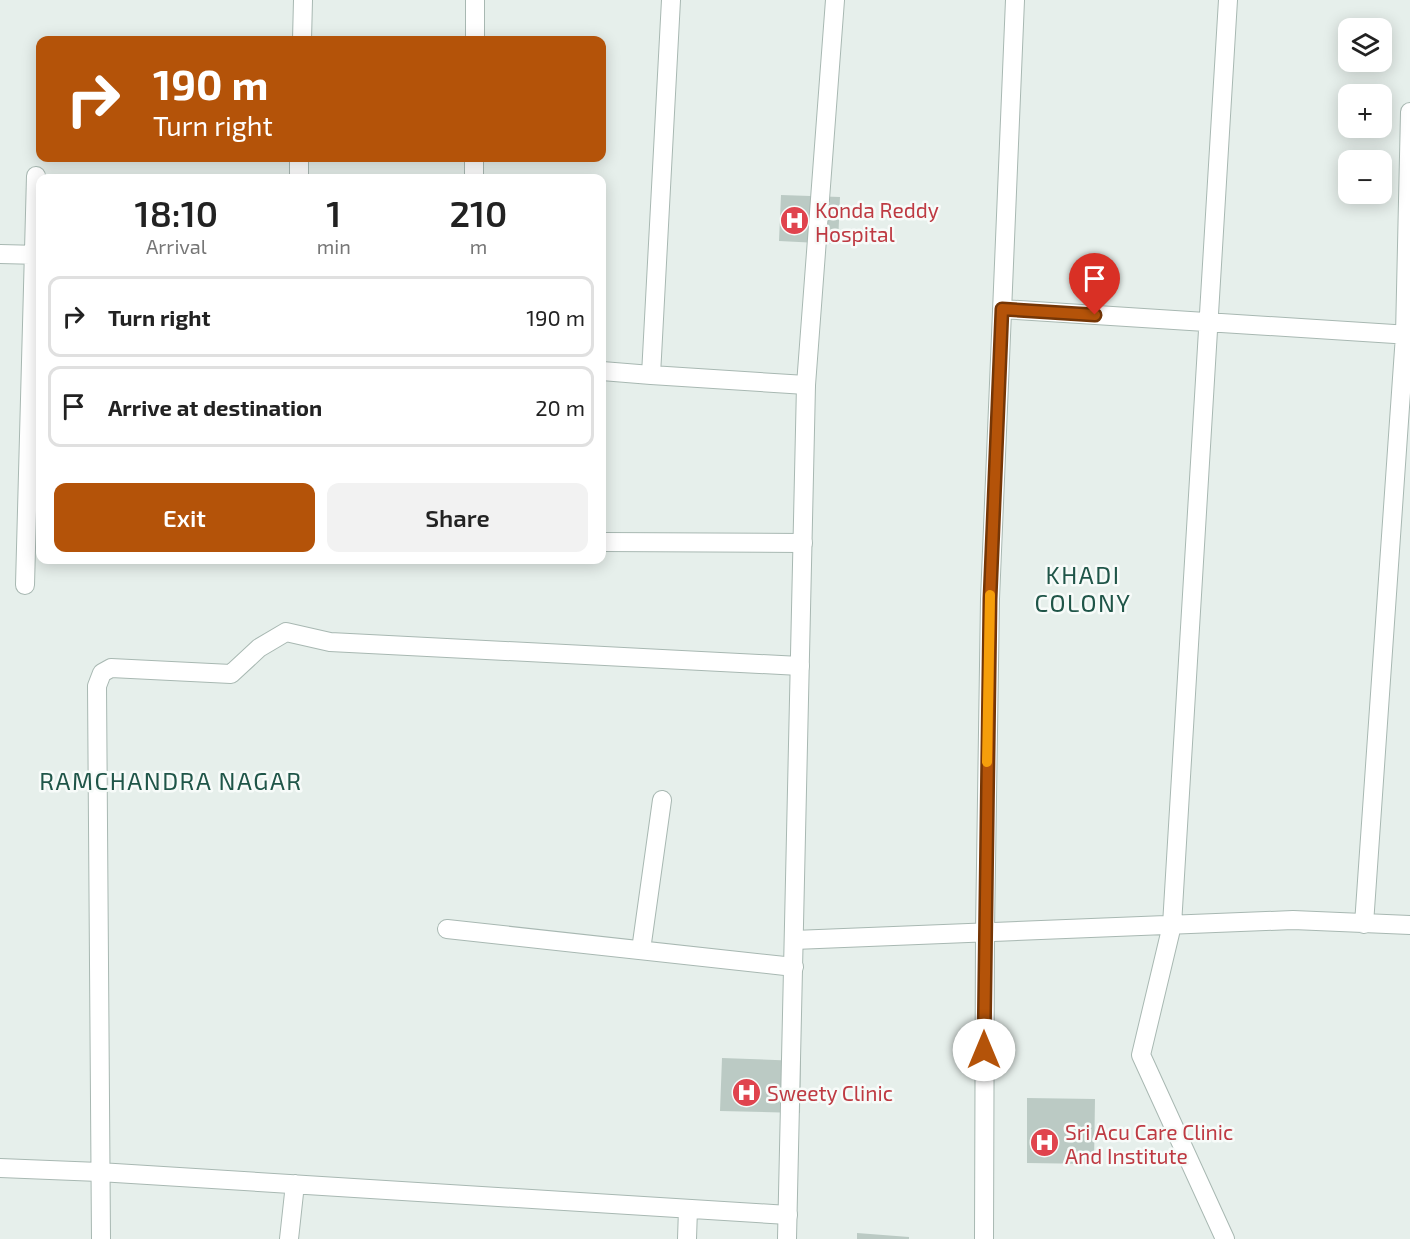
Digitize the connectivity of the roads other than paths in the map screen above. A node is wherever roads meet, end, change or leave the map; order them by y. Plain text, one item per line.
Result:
1 (303, 0) edge
2 (476, 0) edge
3 (671, 0) edge
4 (835, 0) edge
5 (1015, 0) edge
6 (1228, 0) edge
7 (302, 36) edge
8 (475, 36) edge
9 (1410, 112) edge
10 (0, 254) edge
11 (36, 255) edge
12 (36, 282) edge
13 (1002, 309) junction
14 (1210, 322) junction
15 (1408, 335) edge
16 (606, 371) edge
17 (651, 375) junction
18 (806, 385) junction
19 (606, 542) edge
20 (803, 543) junction
21 (25, 585) dead end
22 (800, 666) junction
23 (662, 800) dead end
24 (1364, 924) junction
25 (1172, 925) junction
26 (1410, 926) edge
27 (447, 929) dead end
28 (985, 932) junction
29 (794, 940) junction
30 (641, 950) junction
31 (794, 967) junction
32 (0, 1168) edge
33 (99, 1172) junction
34 (295, 1184) junction
35 (688, 1209) junction
36 (788, 1215) junction
37 (101, 1239) edge
38 (290, 1239) edge
39 (687, 1239) edge
40 (787, 1239) edge
41 (984, 1239) edge
42 (1225, 1239) edge

1 - 7 street
2 - 8 street
3 - 17 street
4 - 18 street
5 - 13 street
6 - 14 street
9 - 15 street
10 - 11 street
12 - 21 street
13 - 14 street
13 - 28 street
14 - 15 street
14 - 25 street
15 - 24 street
16 - 17 street
17 - 18 street
18 - 20 street
19 - 20 street
20 - 22 street
22 - 29 street
22 - 33 street
23 - 30 street
24 - 25 street
24 - 26 street
25 - 28 street
25 - 42 street
27 - 30 street
28 - 29 street
28 - 41 street
29 - 31 street
30 - 31 street
31 - 36 street
32 - 33 street
33 - 34 street
33 - 37 street
34 - 35 street
34 - 38 street
35 - 36 street
35 - 39 street
36 - 40 street

